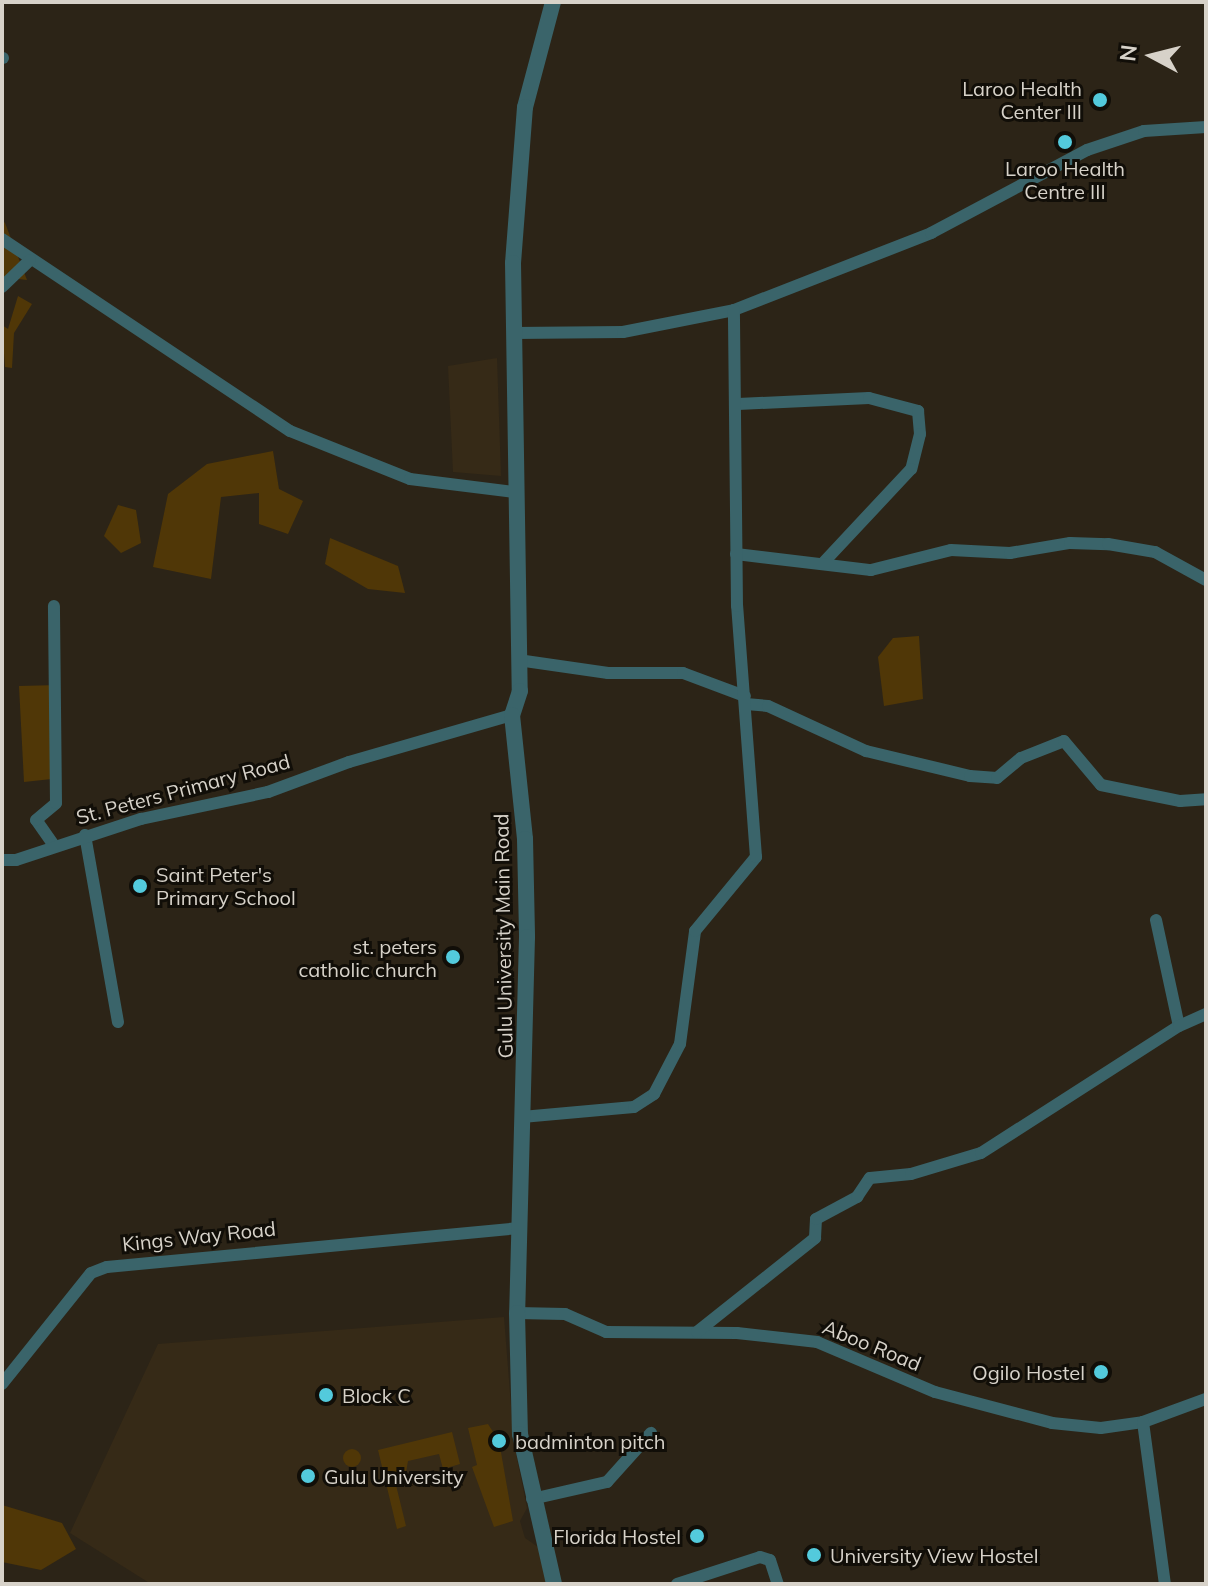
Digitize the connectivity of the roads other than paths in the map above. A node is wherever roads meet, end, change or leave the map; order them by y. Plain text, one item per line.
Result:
1 (553, 2) edge
2 (1206, 127) edge
3 (2, 239) edge
4 (30, 260) junction
5 (2, 287) edge
6 (734, 310) junction
7 (514, 333) junction
8 (738, 404) junction
9 (515, 492) junction
10 (736, 554) junction
11 (824, 562) junction
12 (1206, 580) edge
13 (54, 606) dead end
14 (518, 660) junction
15 (746, 700) junction
16 (512, 715) junction
17 (1206, 799) edge
18 (85, 835) junction
19 (53, 844) junction
20 (2, 860) edge
21 (1156, 920) dead end
22 (1206, 1014) edge
23 (118, 1022) dead end
24 (1179, 1026) junction
25 (522, 1117) junction
26 (519, 1228) junction
27 (517, 1313) junction
28 (697, 1332) junction
29 (2, 1384) edge
30 (1206, 1399) edge
31 (1143, 1422) junction
32 (651, 1433) dead end
33 (532, 1499) junction
34 (554, 1584) edge
35 (677, 1584) edge
36 (778, 1584) edge
37 (1165, 1584) edge

1 - 7 street, Gulu University Main Road
2 - 6 street
3 - 4 street
4 - 5 street
4 - 9 street
6 - 7 street
6 - 8 street
7 - 9 street, Gulu University Main Road
8 - 10 street
8 - 11 street
9 - 14 street, Gulu University Main Road
10 - 11 street
10 - 15 street
11 - 12 street
13 - 19 street
14 - 15 street
14 - 16 street, Gulu University Main Road
15 - 17 street
15 - 25 street
16 - 18 street, St. Peters Primary Road
16 - 25 street, Gulu University Main Road
18 - 19 street, St. Peters Primary Road
18 - 23 street
19 - 20 street, St. Peters Primary Road
21 - 24 street
22 - 24 street
24 - 28 street
25 - 26 street, Gulu University Main Road
26 - 27 street, Gulu University Main Road
26 - 29 street, Kings Way Road
27 - 28 street, Aboo Road
27 - 33 street, Gulu University Main Road
28 - 31 street, Aboo Road
30 - 31 street, Aboo Road
31 - 37 street
32 - 33 street
33 - 34 street, Gulu University Main Road
35 - 36 street

